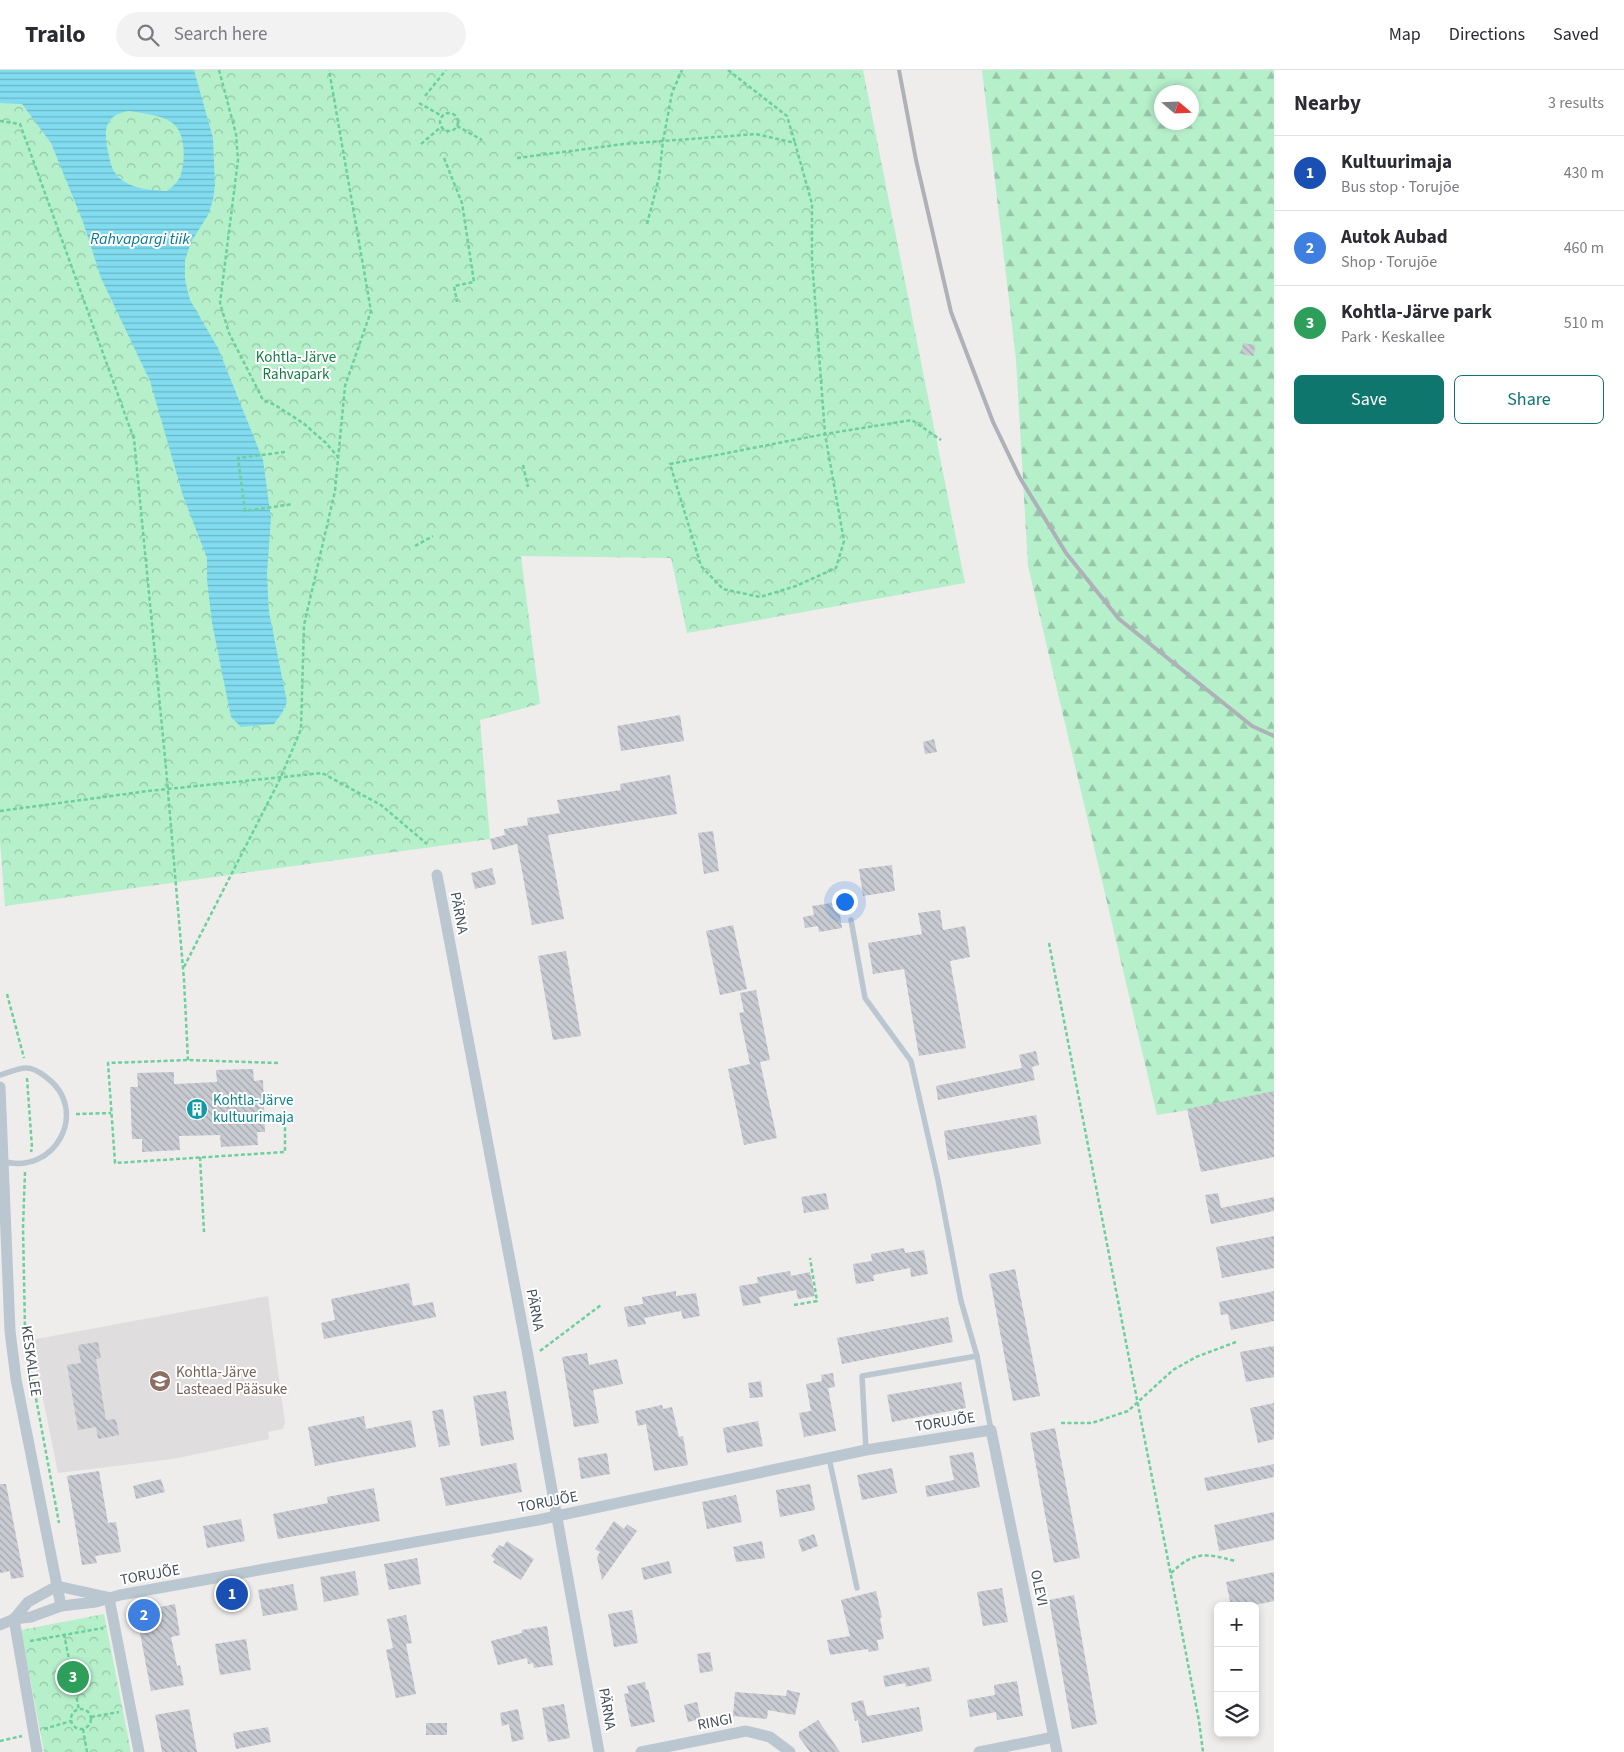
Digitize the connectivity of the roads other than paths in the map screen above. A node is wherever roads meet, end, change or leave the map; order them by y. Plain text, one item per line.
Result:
1 (437, 875) dead end
2 (851, 920) dead end
3 (0, 1075) edge
4 (0, 1087) edge
5 (1, 1160) edge
6 (977, 1356) junction
7 (991, 1430) junction
8 (866, 1450) junction
9 (829, 1458) junction
10 (557, 1515) junction
11 (57, 1586) junction
12 (857, 1588) dead end
13 (109, 1598) junction
14 (61, 1606) junction
15 (14, 1619) junction
16 (0, 1624) edge
17 (1054, 1737) junction
18 (37, 1752) edge
19 (139, 1752) edge
20 (600, 1752) edge
21 (641, 1752) edge
22 (790, 1752) edge
23 (978, 1752) edge
24 (1057, 1752) edge

1 - 10 street, PÄRNA
2 - 6 lane
3 - 5 lane
4 - 5 street, KESKALLEE
5 - 11 street, KESKALLEE
6 - 7 lane
6 - 8 lane
7 - 8 street, TORUJÕE
7 - 17 street, OLEVI
8 - 9 street, TORUJÕE
9 - 10 street, TORUJÕE
9 - 12 lane
10 - 13 street, TORUJÕE
10 - 20 street, PÄRNA
11 - 13 street, TORUJÕE
11 - 14 street, KESKALLEE
11 - 15 street, TORUJÕE
13 - 14 street, TORUJÕE
13 - 19 street
14 - 15 street, TORUJÕE
15 - 16 street, TORUJÕE
15 - 18 street
17 - 23 street
17 - 24 street, OLEVI
21 - 22 street, RINGI

